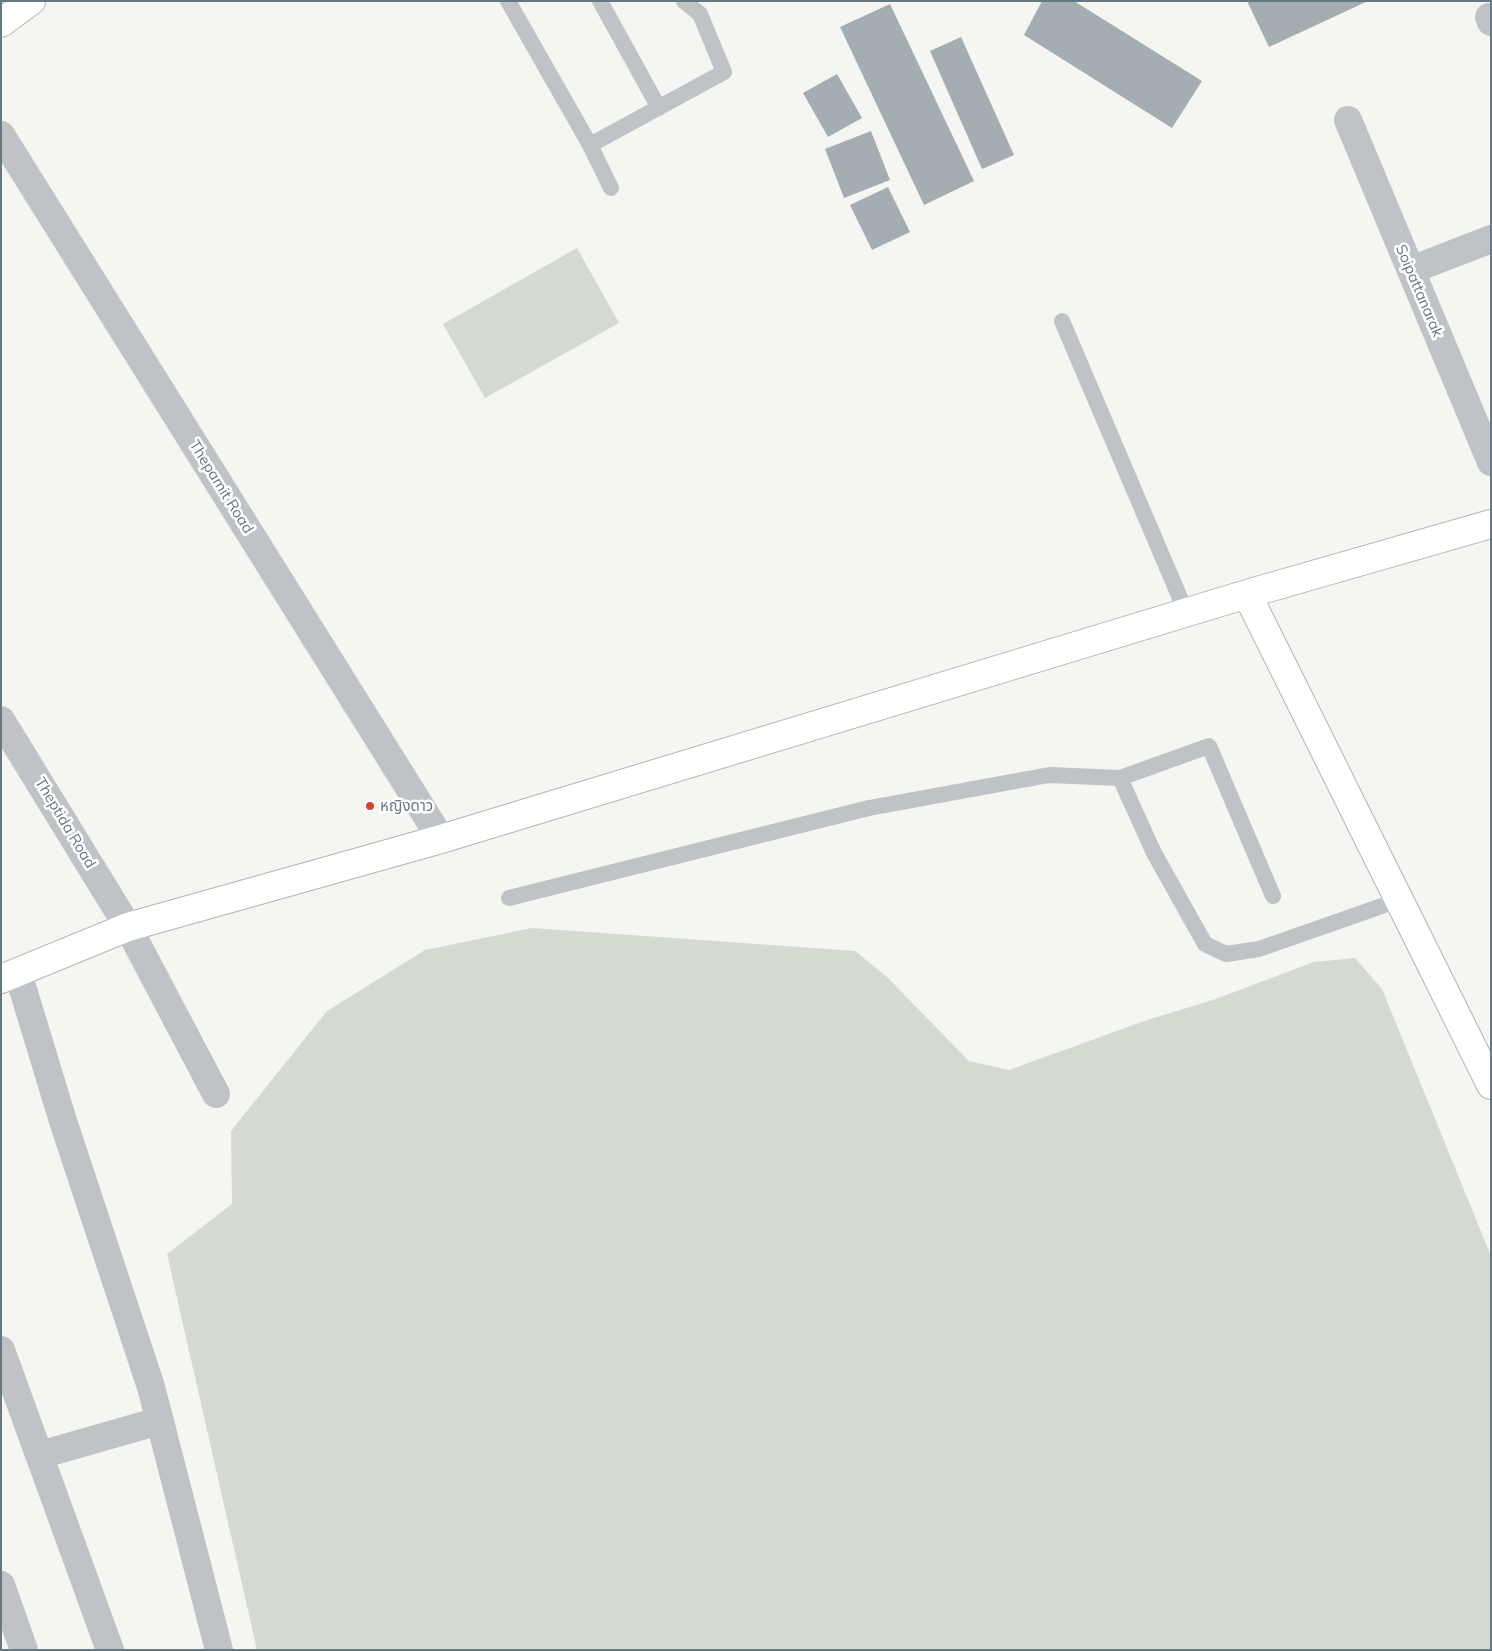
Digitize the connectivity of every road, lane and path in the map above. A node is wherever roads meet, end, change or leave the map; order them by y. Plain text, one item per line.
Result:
1 (31, 1) edge
2 (508, 1) edge
3 (600, 1) edge
4 (684, 1) edge
5 (1, 23) edge
6 (659, 108) junction
7 (1348, 120) dead end
8 (1, 135) edge
9 (590, 145) junction
10 (611, 188) dead end
11 (1491, 239) edge
12 (1411, 270) junction
13 (1062, 321) dead end
14 (1491, 462) edge
15 (1491, 524) edge
16 (1247, 594) junction
17 (1186, 612) junction
18 (1, 720) edge
19 (1120, 778) junction
20 (441, 839) junction
21 (1273, 896) dead end
22 (509, 898) dead end
23 (1399, 900) junction
24 (128, 927) junction
25 (10, 976) edge
26 (1491, 1085) edge
27 (216, 1094) dead end
28 (1, 1350) edge
29 (159, 1421) junction
30 (40, 1455) junction
31 (1, 1585) edge
32 (7, 1620) edge
33 (24, 1650) edge
34 (110, 1650) edge
35 (219, 1650) edge

1 - 5 street
2 - 9 lane
3 - 6 lane
4 - 6 lane
6 - 9 lane
7 - 12 street, Soipattanarak
8 - 20 street, Thepamit Road
9 - 10 lane
11 - 12 street
12 - 14 street, Soipattanarak
13 - 17 lane
15 - 16 street
16 - 17 street
16 - 23 street
17 - 20 street
18 - 24 street, Theptida Road
19 - 21 lane
19 - 22 lane
19 - 23 lane
20 - 24 street
23 - 26 street
24 - 25 street
24 - 27 street, Theptida Road
25 - 29 street
28 - 30 street
29 - 30 street
29 - 35 street
30 - 34 street
31 - 32 street
32 - 33 street

